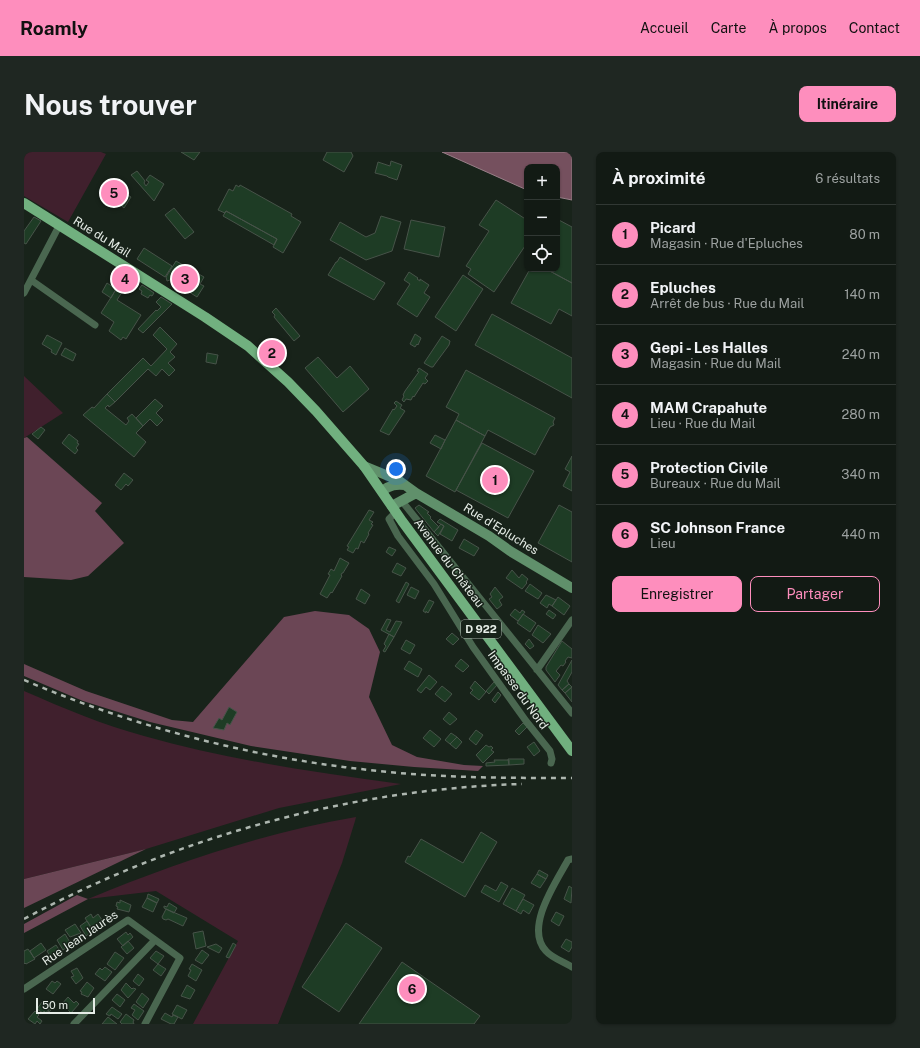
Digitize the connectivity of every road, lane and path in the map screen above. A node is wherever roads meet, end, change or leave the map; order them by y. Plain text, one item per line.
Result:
1 (24, 203) edge
2 (59, 226) junction
3 (31, 280) junction
4 (24, 293) edge
5 (96, 325) dead end
6 (364, 466) junction
7 (406, 486) junction
8 (382, 491) junction
9 (416, 492) junction
10 (401, 500) junction
11 (394, 509) junction
12 (572, 588) edge
13 (572, 620) edge
14 (537, 670) junction
15 (572, 714) edge
16 (572, 750) edge
17 (551, 763) dead end
18 (572, 859) edge
19 (155, 940) junction
20 (572, 967) edge
21 (24, 989) edge
22 (74, 1024) edge
23 (146, 1024) edge

1 - 2 main road, Rue du Mail / D 922
2 - 3 street
2 - 6 main road, Rue du Mail / D 922
3 - 4 street
3 - 5 street
6 - 7 street, Rue d'Epluches
6 - 8 main road, Avenue du Château / D 922
7 - 8 street
7 - 9 street, Rue d'Epluches
8 - 11 main road, Avenue du Château / D 922
9 - 10 street
9 - 12 street, Rue d'Epluches
10 - 11 street
10 - 14 street
11 - 16 main road, Avenue du Château / D 922
11 - 17 street, Impasse du Nord
13 - 14 street
14 - 15 street
18 - 20 street
19 - 21 street, Rue Jean Jaurès
19 - 22 street
19 - 23 street

